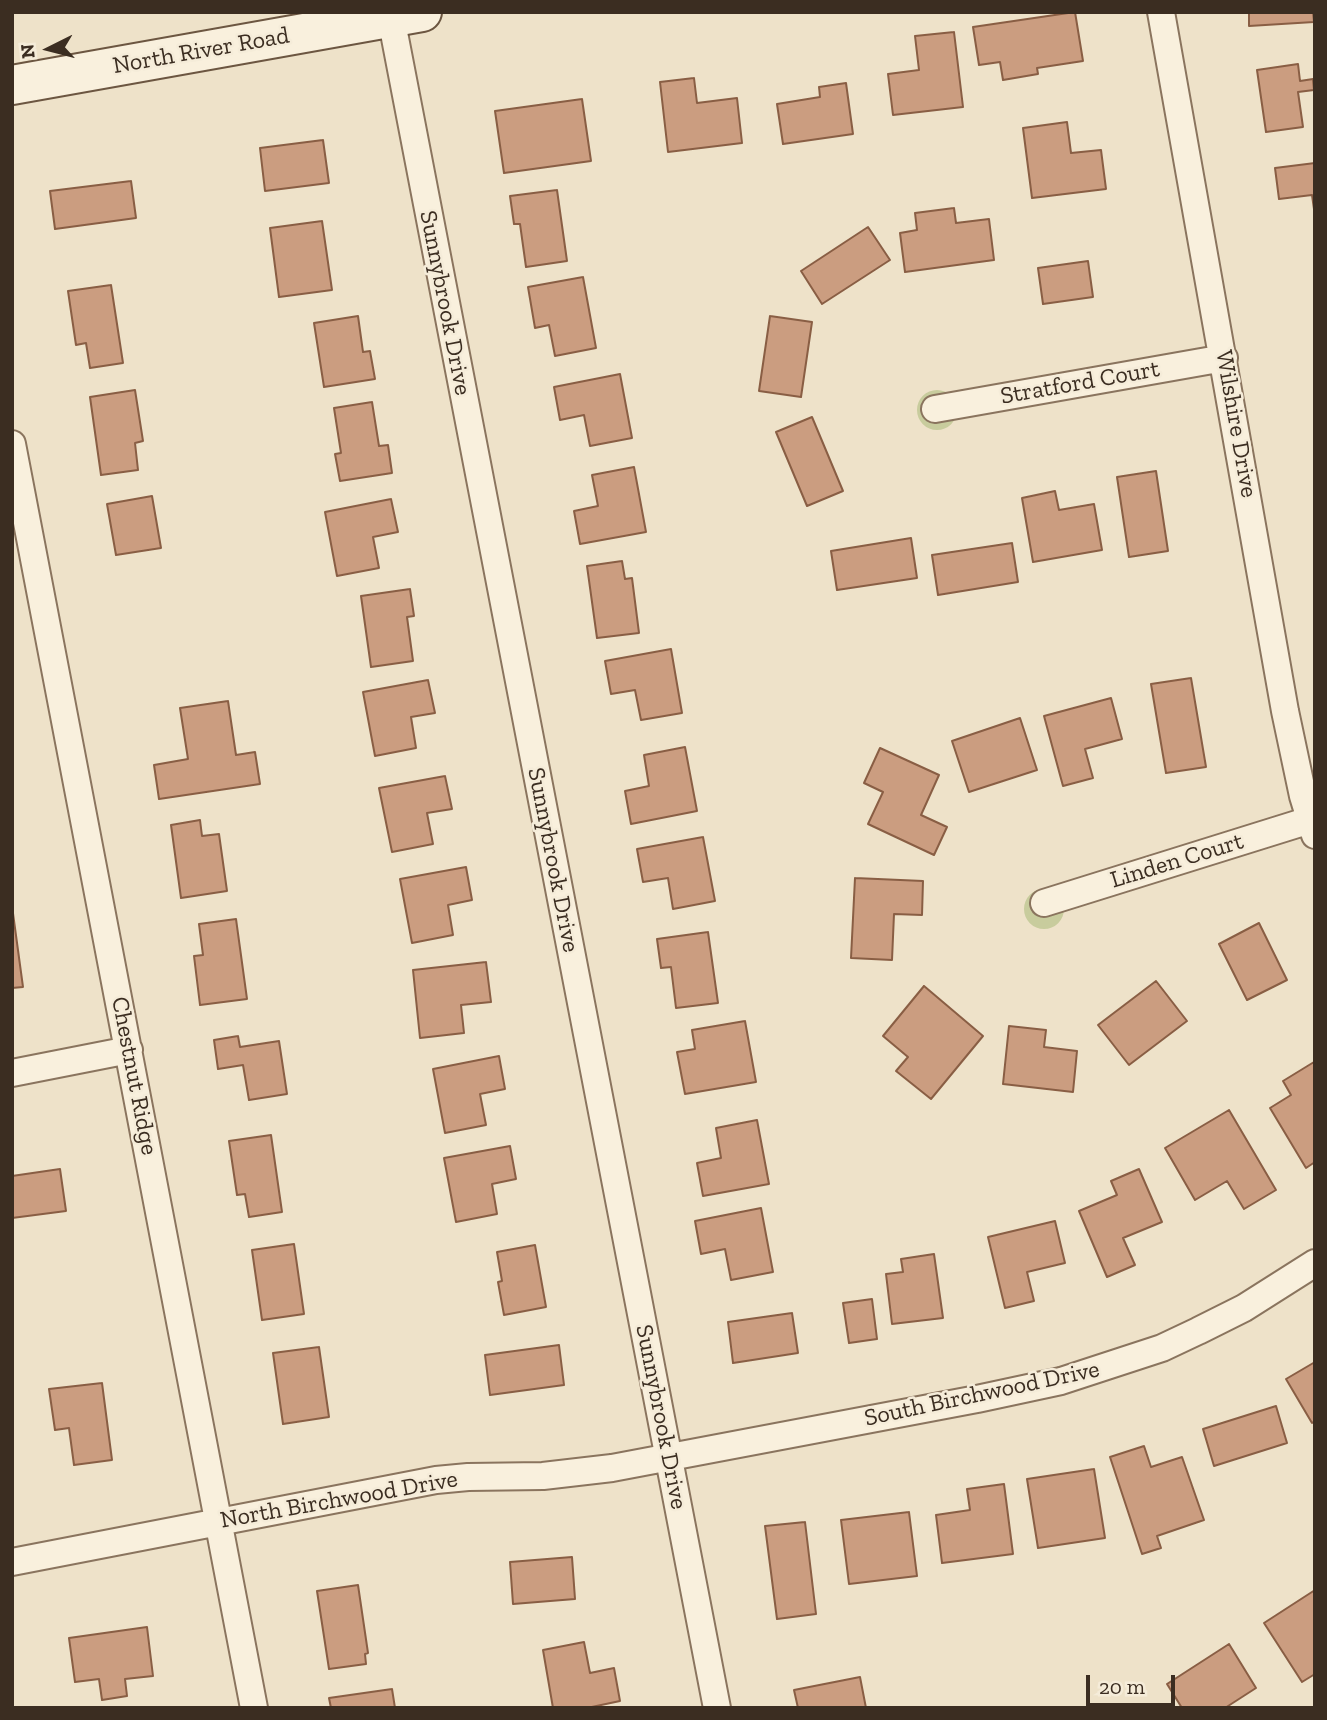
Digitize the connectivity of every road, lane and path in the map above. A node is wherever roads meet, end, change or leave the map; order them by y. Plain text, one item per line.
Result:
1 (1161, 12) edge
2 (401, 14) edge
3 (12, 85) edge
4 (1224, 358) junction
5 (935, 409) dead end
6 (12, 444) edge
7 (23, 553) edge
8 (1312, 827) edge
9 (1044, 903) dead end
10 (129, 1050) junction
11 (12, 1073) edge
12 (1315, 1263) edge
13 (668, 1457) junction
14 (219, 1522) junction
15 (12, 1562) edge
16 (254, 1708) edge
17 (717, 1708) edge

1 - 4 street, Wilshire Drive
2 - 3 street, North River Road
2 - 13 street, Sunnybrook Drive
4 - 5 street, Stratford Court
4 - 8 street, Wilshire Drive
6 - 7 street, Chestnut Ridge
7 - 10 street, Chestnut Ridge
8 - 9 street, Linden Court
10 - 11 street
10 - 14 street, Chestnut Ridge
12 - 13 street, South Birchwood Drive
13 - 14 street, North Birchwood Drive
13 - 17 street, Sunnybrook Drive
14 - 15 street, North Birchwood Drive
14 - 16 street, Chestnut Ridge

